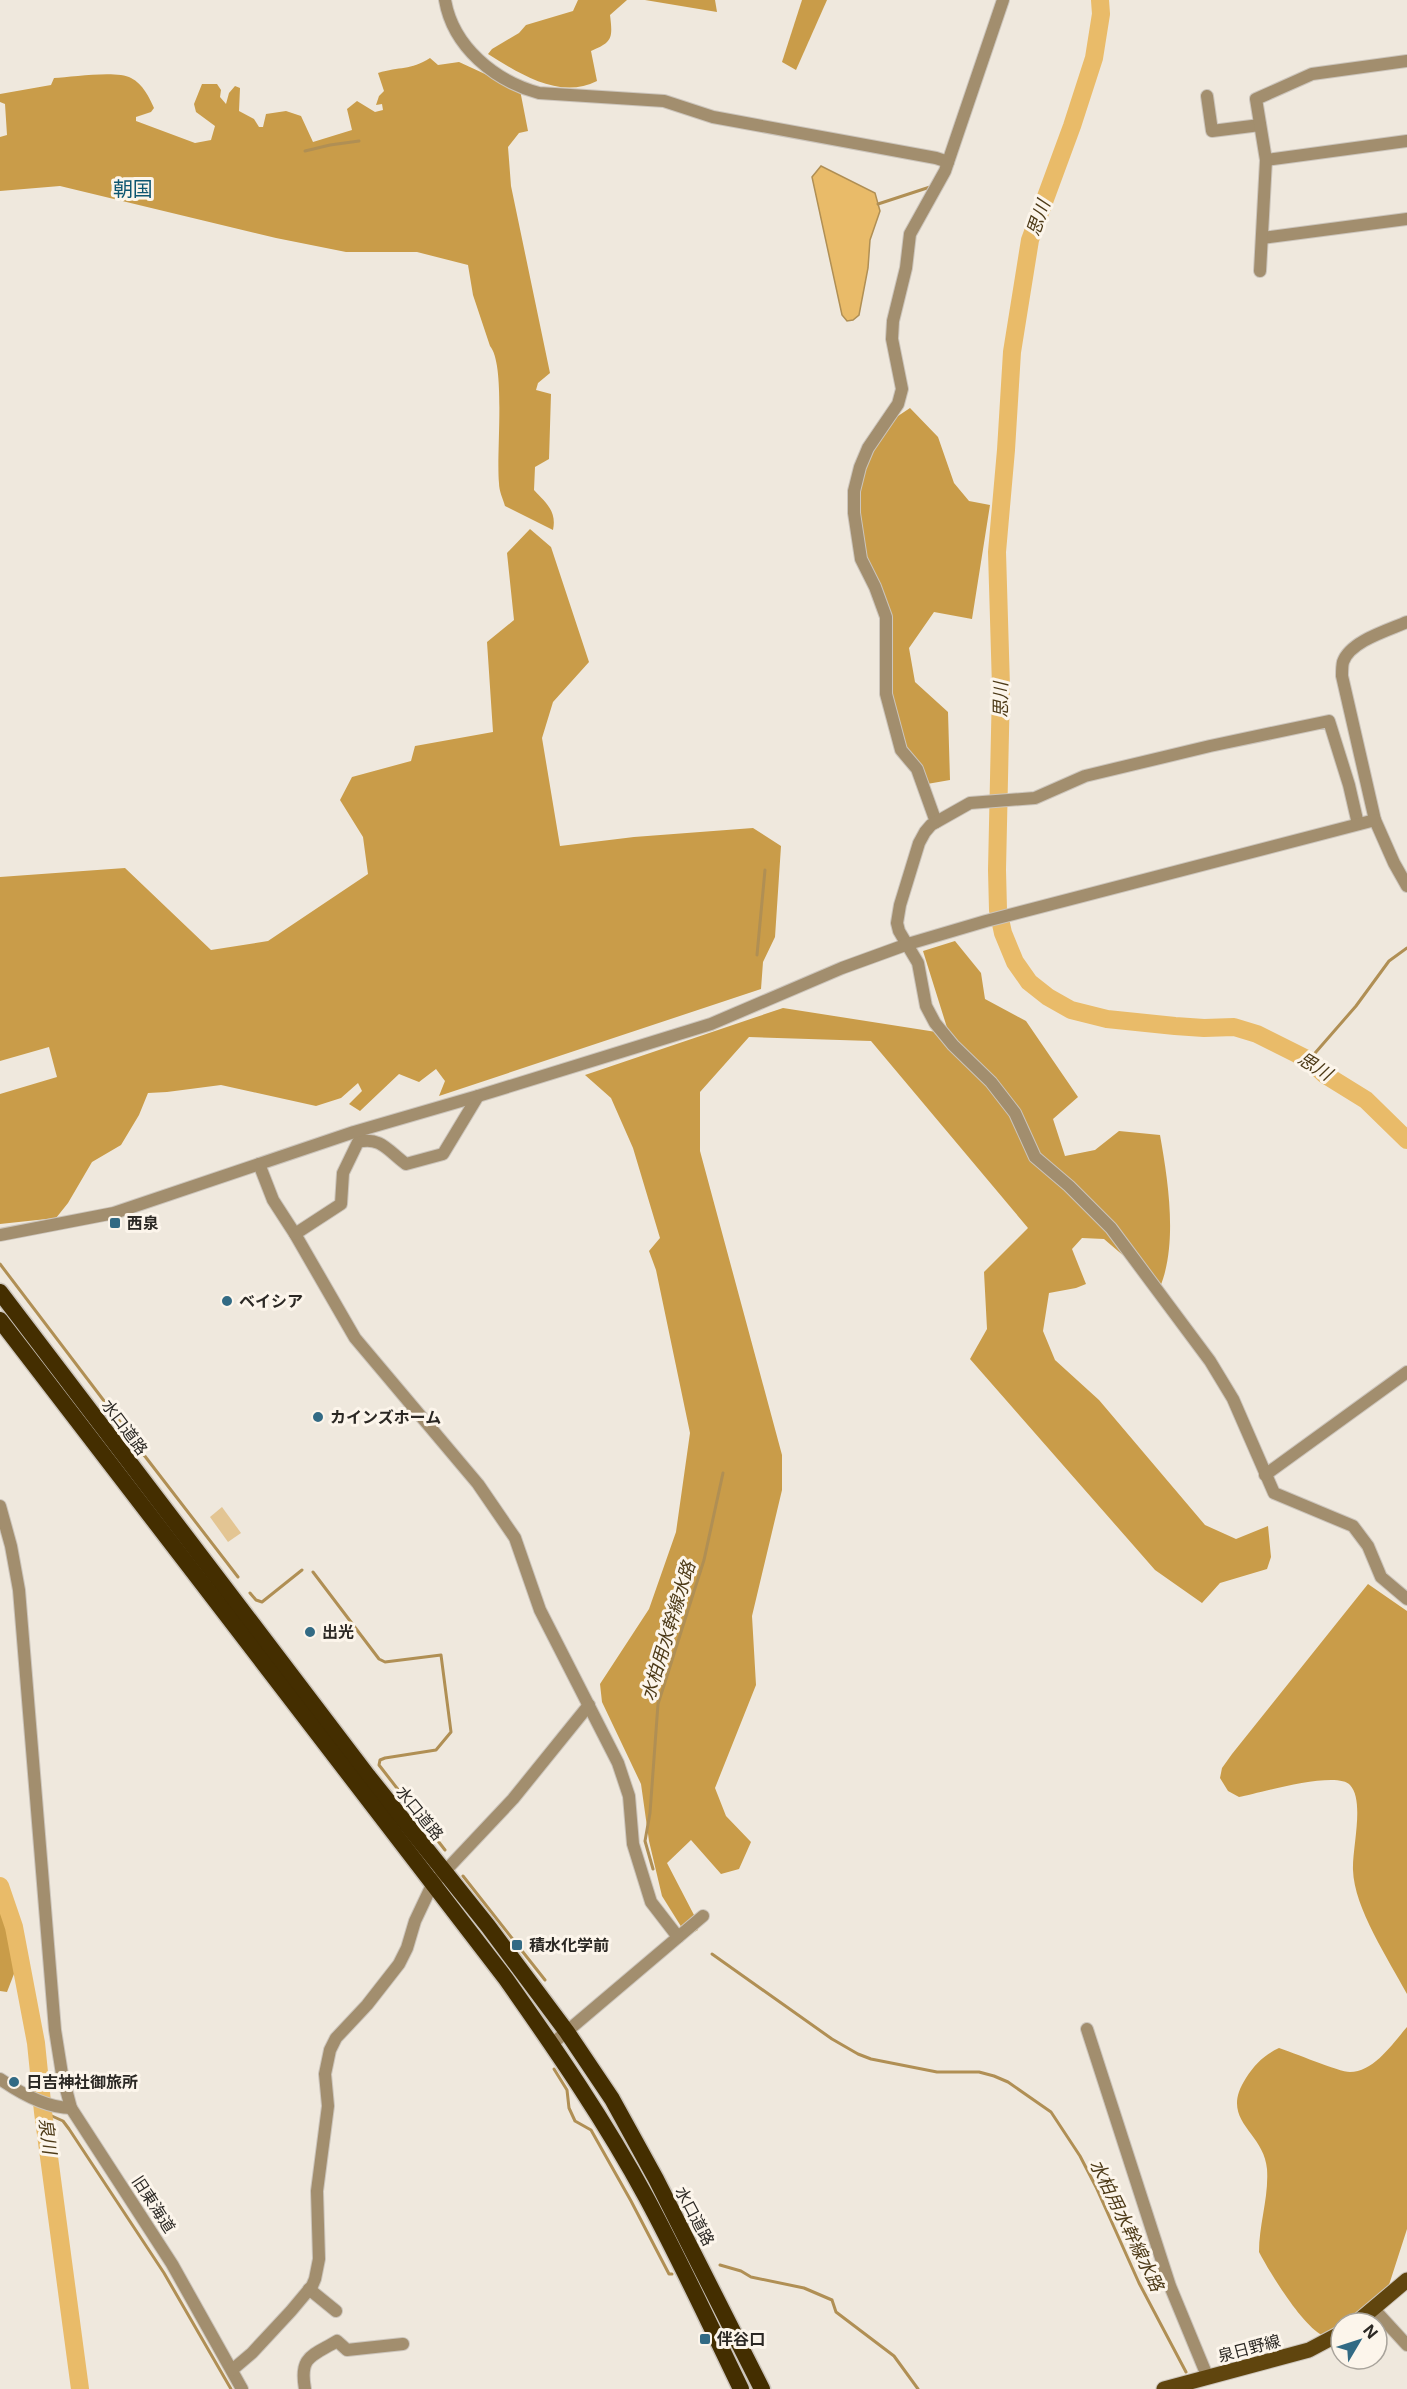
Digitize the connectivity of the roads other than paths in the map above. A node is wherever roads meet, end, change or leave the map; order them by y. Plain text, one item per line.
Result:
1 (445, 0) edge
2 (1003, 0) edge
3 (1407, 61) edge
4 (1207, 96) dead end
5 (1260, 125) junction
6 (1407, 141) edge
7 (1266, 160) junction
8 (948, 162) junction
9 (1407, 219) edge
10 (1262, 238) junction
11 (1260, 271) dead end
12 (1407, 622) edge
13 (1375, 820) junction
14 (936, 822) junction
15 (1358, 824) junction
16 (1407, 886) edge
17 (908, 944) junction
18 (478, 1096) junction
19 (356, 1137) junction
20 (259, 1164) junction
21 (295, 1234) junction
22 (0, 1235) edge
23 (0, 1292) edge
24 (0, 1320) edge
25 (1407, 1372) edge
26 (1265, 1475) junction
27 (0, 1506) edge
28 (1407, 1599) edge
29 (589, 1705) junction
30 (444, 1872) junction
31 (432, 1885) junction
32 (703, 1916) dead end
33 (678, 1938) junction
34 (1086, 2029) dead end
35 (567, 2032) junction
36 (552, 2044) junction
37 (0, 2079) edge
38 (66, 2108) junction
39 (1407, 2280) edge
40 (309, 2289) junction
41 (1373, 2308) junction
42 (336, 2311) dead end
43 (1370, 2311) edge
44 (1329, 2339) edge
45 (403, 2344) dead end
46 (1407, 2345) edge
47 (1203, 2382) edge
48 (235, 2383) edge
49 (305, 2389) edge
50 (741, 2389) edge
51 (762, 2389) edge
52 (1164, 2389) edge

1 - 8 street
2 - 8 street
3 - 5 street
4 - 5 street
5 - 7 street
6 - 7 street
7 - 10 street
8 - 14 street
9 - 10 street
10 - 11 street
12 - 13 street
13 - 15 street
13 - 16 street
14 - 15 street
14 - 17 street
15 - 17 street
17 - 18 street
17 - 26 street
18 - 19 street
18 - 19 street
19 - 20 street
19 - 21 street
20 - 21 street
20 - 22 street
21 - 29 street
23 - 30 highway, 水口道路
24 - 31 highway, 水口道路
25 - 26 street
26 - 28 street
27 - 38 street, 旧東海道
29 - 30 street
29 - 33 street
30 - 31 street
30 - 35 highway, 水口道路
31 - 36 highway, 水口道路
31 - 40 street
32 - 33 street
33 - 35 street
34 - 47 street
35 - 36 street
35 - 51 highway, 水口道路
36 - 50 highway, 水口道路
37 - 38 street
38 - 48 street, 旧東海道
39 - 41 main road
40 - 42 street
40 - 48 street
41 - 43 main road
41 - 46 street
44 - 47 main road, 泉日野線
45 - 49 street
47 - 52 main road, 泉日野線

